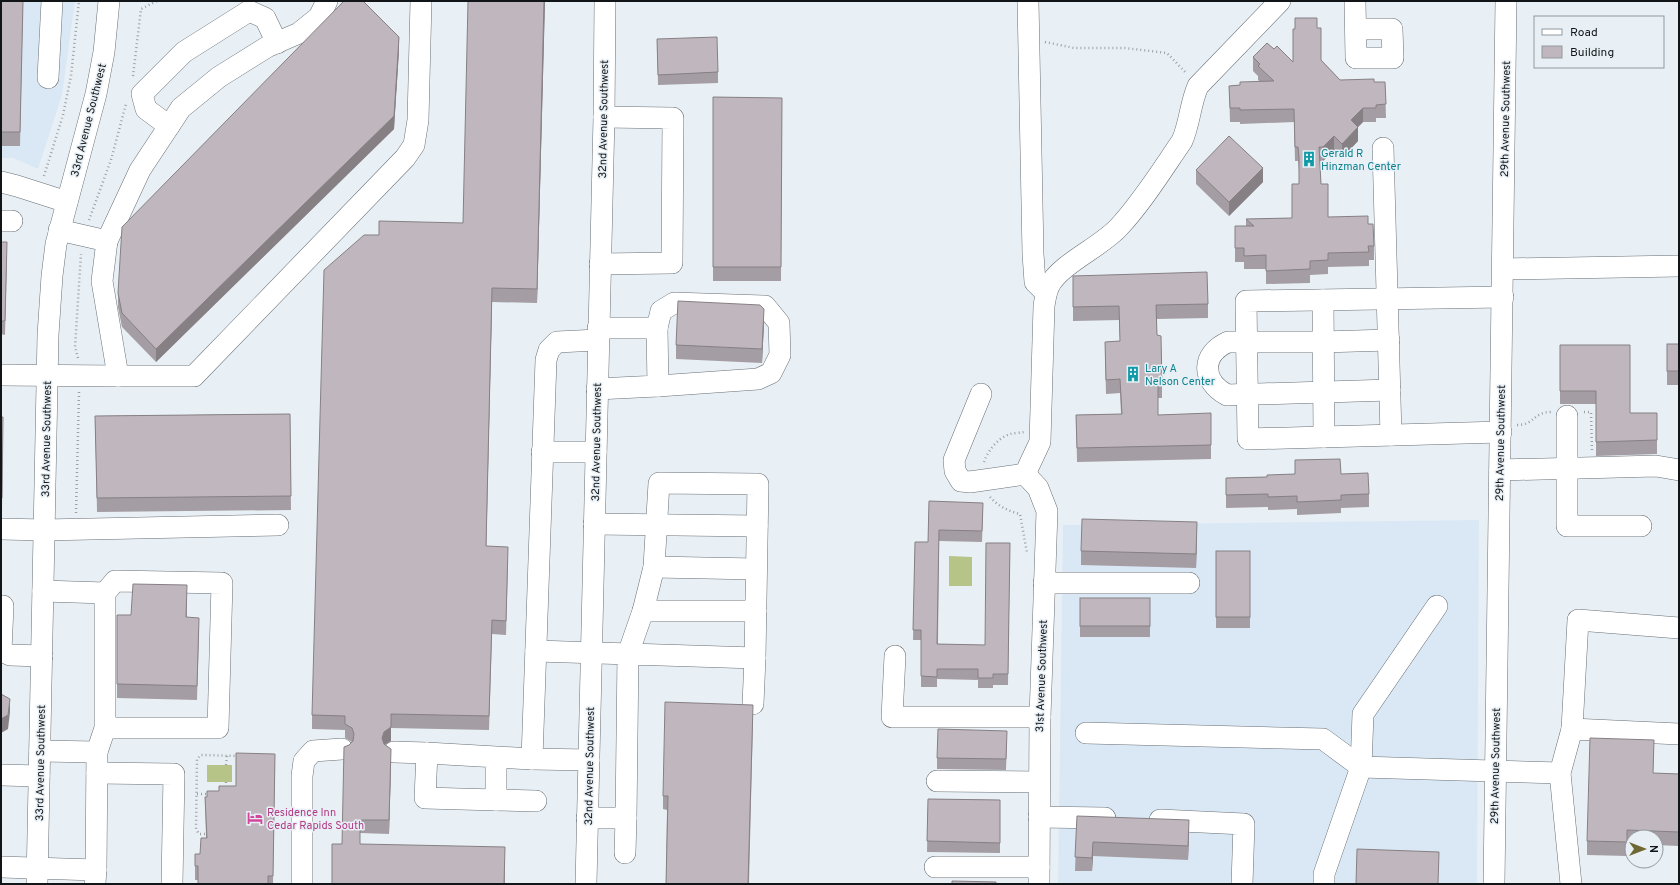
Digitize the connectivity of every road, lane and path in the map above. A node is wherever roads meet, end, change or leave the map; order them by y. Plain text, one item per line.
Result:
1 (52, 1) edge
2 (79, 1) edge
3 (109, 1) edge
4 (327, 1) edge
5 (421, 1) edge
6 (605, 1) edge
7 (1028, 1) edge
8 (1280, 1) edge
9 (1355, 1) edge
10 (1506, 1) edge
11 (1356, 29) dead end
12 (1028, 37) junction
13 (277, 43) junction
14 (48, 78) dead end
15 (1198, 86) junction
16 (604, 116) junction
17 (169, 126) junction
18 (1383, 148) dead end
19 (1, 182) edge
20 (39, 193) junction
21 (67, 202) junction
22 (59, 230) junction
23 (107, 240) junction
24 (600, 264) junction
25 (1679, 266) edge
26 (1503, 269) junction
27 (1046, 293) junction
28 (1503, 298) junction
29 (1387, 299) junction
30 (1323, 300) junction
31 (657, 328) junction
32 (598, 334) junction
33 (1389, 340) junction
34 (1247, 342) junction
35 (1323, 342) junction
36 (1, 375) edge
37 (48, 375) junction
38 (118, 376) junction
39 (658, 386) junction
40 (597, 389) junction
41 (1390, 390) junction
42 (1324, 393) junction
43 (981, 394) dead end
44 (1248, 394) junction
45 (1567, 416) dead end
46 (1030, 431) dead end
47 (1500, 432) junction
48 (1391, 435) junction
49 (1324, 437) junction
50 (542, 452) junction
51 (596, 452) junction
52 (1567, 468) junction
53 (1500, 470) junction
54 (1679, 470) edge
55 (1024, 474) junction
56 (983, 480) junction
57 (594, 524) junction
58 (278, 525) dead end
59 (657, 525) junction
60 (757, 526) junction
61 (1641, 526) dead end
62 (1, 529) edge
63 (44, 530) junction
64 (1027, 553) dead end
65 (654, 567) junction
66 (756, 569) junction
67 (1044, 583) junction
68 (1189, 583) dead end
69 (43, 591) junction
70 (105, 593) junction
71 (1, 606) edge
72 (1437, 606) dead end
73 (643, 611) junction
74 (756, 612) junction
75 (1679, 628) edge
76 (1, 651) edge
77 (536, 651) junction
78 (591, 654) junction
79 (628, 654) junction
80 (42, 656) junction
81 (895, 656) dead end
82 (755, 658) junction
83 (753, 704) edge
84 (1040, 716) junction
85 (105, 728) junction
86 (1572, 728) junction
87 (1086, 733) dead end
88 (1679, 734) edge
89 (342, 749) edge
90 (40, 751) junction
91 (97, 752) junction
92 (394, 752) dead end
93 (427, 753) junction
94 (227, 756) junction
95 (246, 756) edge
96 (496, 757) junction
97 (532, 759) junction
98 (589, 760) junction
99 (226, 765) dead end
100 (1361, 767) junction
101 (1495, 772) junction
102 (97, 773) junction
103 (1560, 773) junction
104 (1, 775) edge
105 (39, 776) junction
106 (937, 781) dead end
107 (226, 782) dead end
108 (1039, 782) junction
109 (197, 794) junction
110 (212, 794) edge
111 (226, 794) edge
112 (496, 800) junction
113 (536, 801) dead end
114 (1039, 817) junction
115 (587, 818) junction
116 (626, 818) junction
117 (215, 834) edge
118 (625, 854) dead end
119 (1, 866) edge
120 (935, 867) dead end
121 (1039, 875) edge
122 (37, 876) edge
123 (95, 877) edge
124 (172, 884) edge
125 (302, 884) edge
126 (586, 884) edge
127 (1242, 884) edge
128 (1324, 884) edge
129 (1494, 884) edge
130 (1571, 884) edge

1 - 14 street
2 - 20 path
3 - 21 street, 33rd Avenue Southwest
4 - 13 street
5 - 38 street
6 - 16 street, 32nd Avenue Southwest
7 - 12 street
8 - 15 street
9 - 11 street
10 - 26 street, 29th Avenue Southwest
12 - 15 path
12 - 27 street
13 - 17 street
13 - 17 street
15 - 27 street
16 - 24 street, 32nd Avenue Southwest
16 - 24 street
17 - 23 street
18 - 29 street
19 - 20 street
20 - 21 street
21 - 22 street, 33rd Avenue Southwest
22 - 23 street
22 - 37 street, 33rd Avenue Southwest
23 - 38 street
24 - 32 street, 32nd Avenue Southwest
25 - 26 street
26 - 28 street, 29th Avenue Southwest
27 - 55 street
28 - 29 street
28 - 47 street, 29th Avenue Southwest
29 - 30 street
29 - 33 street
30 - 34 street
30 - 35 street
31 - 32 street
31 - 39 street
31 - 39 street
32 - 40 street, 32nd Avenue Southwest
32 - 50 street
33 - 35 street
33 - 41 street
34 - 35 street
34 - 44 street
34 - 44 street
35 - 42 street
36 - 37 street
37 - 38 street
37 - 63 street, 33rd Avenue Southwest
39 - 40 street
40 - 51 street, 32nd Avenue Southwest
41 - 42 street
41 - 48 street
42 - 44 street
42 - 49 street
43 - 56 street
44 - 49 street
45 - 52 street
46 - 56 path
47 - 48 street
47 - 53 street, 29th Avenue Southwest
48 - 49 street
50 - 51 street
50 - 77 street
51 - 57 street, 32nd Avenue Southwest
52 - 53 street
52 - 54 street
52 - 61 street
53 - 101 street, 29th Avenue Southwest
55 - 56 street
55 - 67 street, 31st Avenue Southwest
56 - 64 path
57 - 59 street
57 - 78 street, 32nd Avenue Southwest
58 - 63 street
59 - 60 street
59 - 60 street
59 - 65 street
60 - 66 street
62 - 63 street
63 - 69 street, 33rd Avenue Southwest
65 - 66 street
65 - 73 street
66 - 74 street
67 - 68 street
67 - 84 street, 31st Avenue Southwest
69 - 70 street
69 - 80 street, 33rd Avenue Southwest
70 - 85 street
70 - 85 street
71 - 76 street
72 - 100 street
73 - 74 street
73 - 79 street
74 - 82 street
75 - 86 street
76 - 80 street
77 - 78 street
77 - 97 street
78 - 79 street
78 - 98 street, 32nd Avenue Southwest
79 - 82 street
79 - 116 street
80 - 90 street, 33rd Avenue Southwest
81 - 84 street
82 - 83 street
84 - 108 street, 31st Avenue Southwest
85 - 91 street
86 - 88 street
86 - 103 street
87 - 100 street
89 - 125 street
90 - 91 street
90 - 105 street, 33rd Avenue Southwest
91 - 102 street
92 - 93 street
93 - 96 street
93 - 112 street
94 - 95 path
94 - 99 path
94 - 109 path
96 - 97 street
96 - 112 street
97 - 98 street
98 - 115 street, 32nd Avenue Southwest
100 - 101 street
100 - 128 street
101 - 103 street
101 - 129 street, 29th Avenue Southwest
102 - 123 street
102 - 124 street
103 - 130 street
104 - 105 street
105 - 122 street, 33rd Avenue Southwest
106 - 108 street
107 - 111 path
108 - 114 street, 31st Avenue Southwest
109 - 110 path
109 - 117 path
112 - 113 street
114 - 121 street, 31st Avenue Southwest
114 - 127 street
115 - 116 street
115 - 126 street, 32nd Avenue Southwest
116 - 118 street
119 - 122 street
120 - 121 street
122 - 123 street

